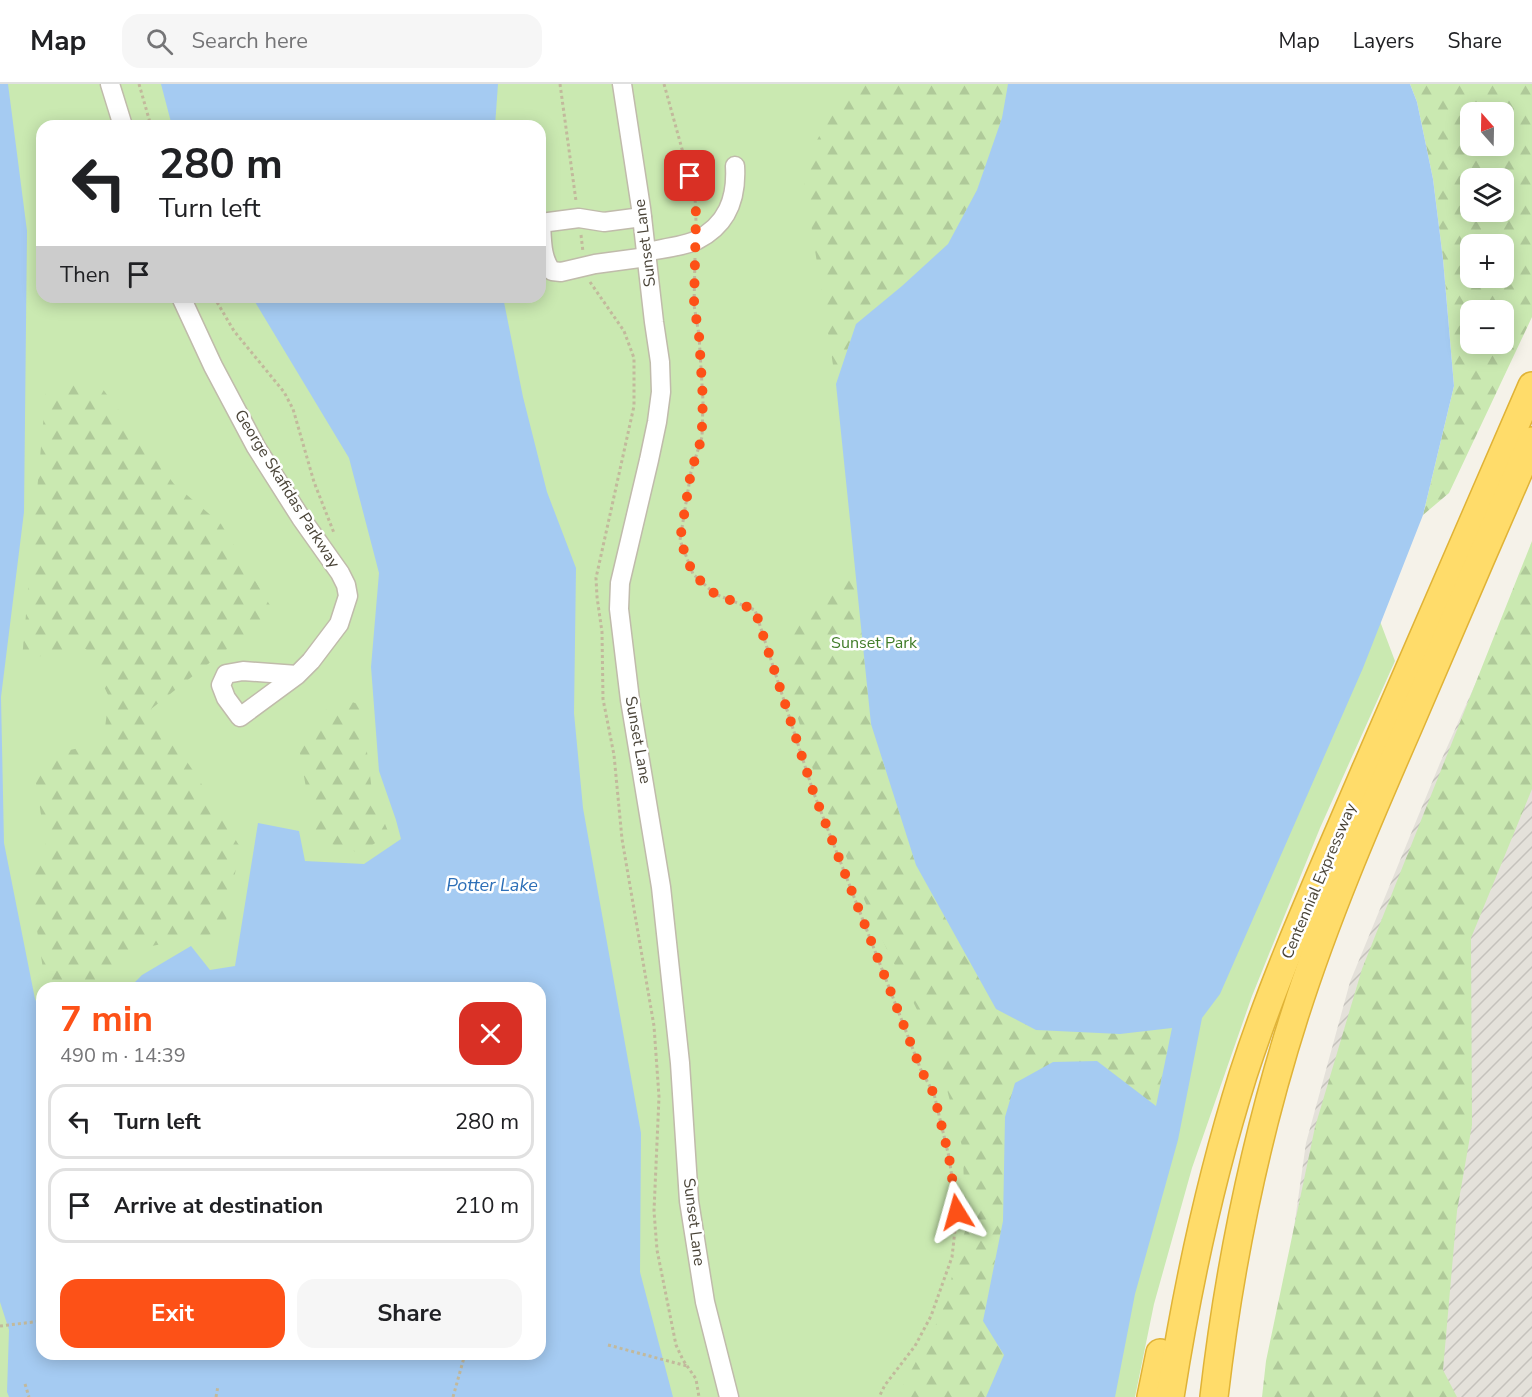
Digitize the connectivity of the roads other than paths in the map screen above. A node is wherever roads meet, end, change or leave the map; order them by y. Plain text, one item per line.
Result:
1 (110, 84) edge
2 (622, 84) edge
3 (121, 120) edge
4 (735, 166) dead end
5 (642, 218) junction
6 (546, 222) edge
7 (646, 254) junction
8 (546, 262) edge
9 (184, 303) edge
10 (1532, 386) edge
11 (1532, 441) edge
12 (297, 675) dead end
13 (1213, 1184) junction
14 (729, 1397) edge
15 (1151, 1397) edge
16 (1170, 1397) edge
17 (1215, 1397) edge

1 - 3 lane
2 - 5 lane, Sunset Lane
4 - 7 lane
5 - 6 lane
5 - 7 lane, Sunset Lane
7 - 8 lane
7 - 14 lane, Sunset Lane
9 - 12 lane, George Skafidas Parkway
10 - 13 highway, Centennial Expressway
11 - 17 highway, Centennial Expressway
13 - 15 highway
13 - 16 highway, Centennial Expressway

